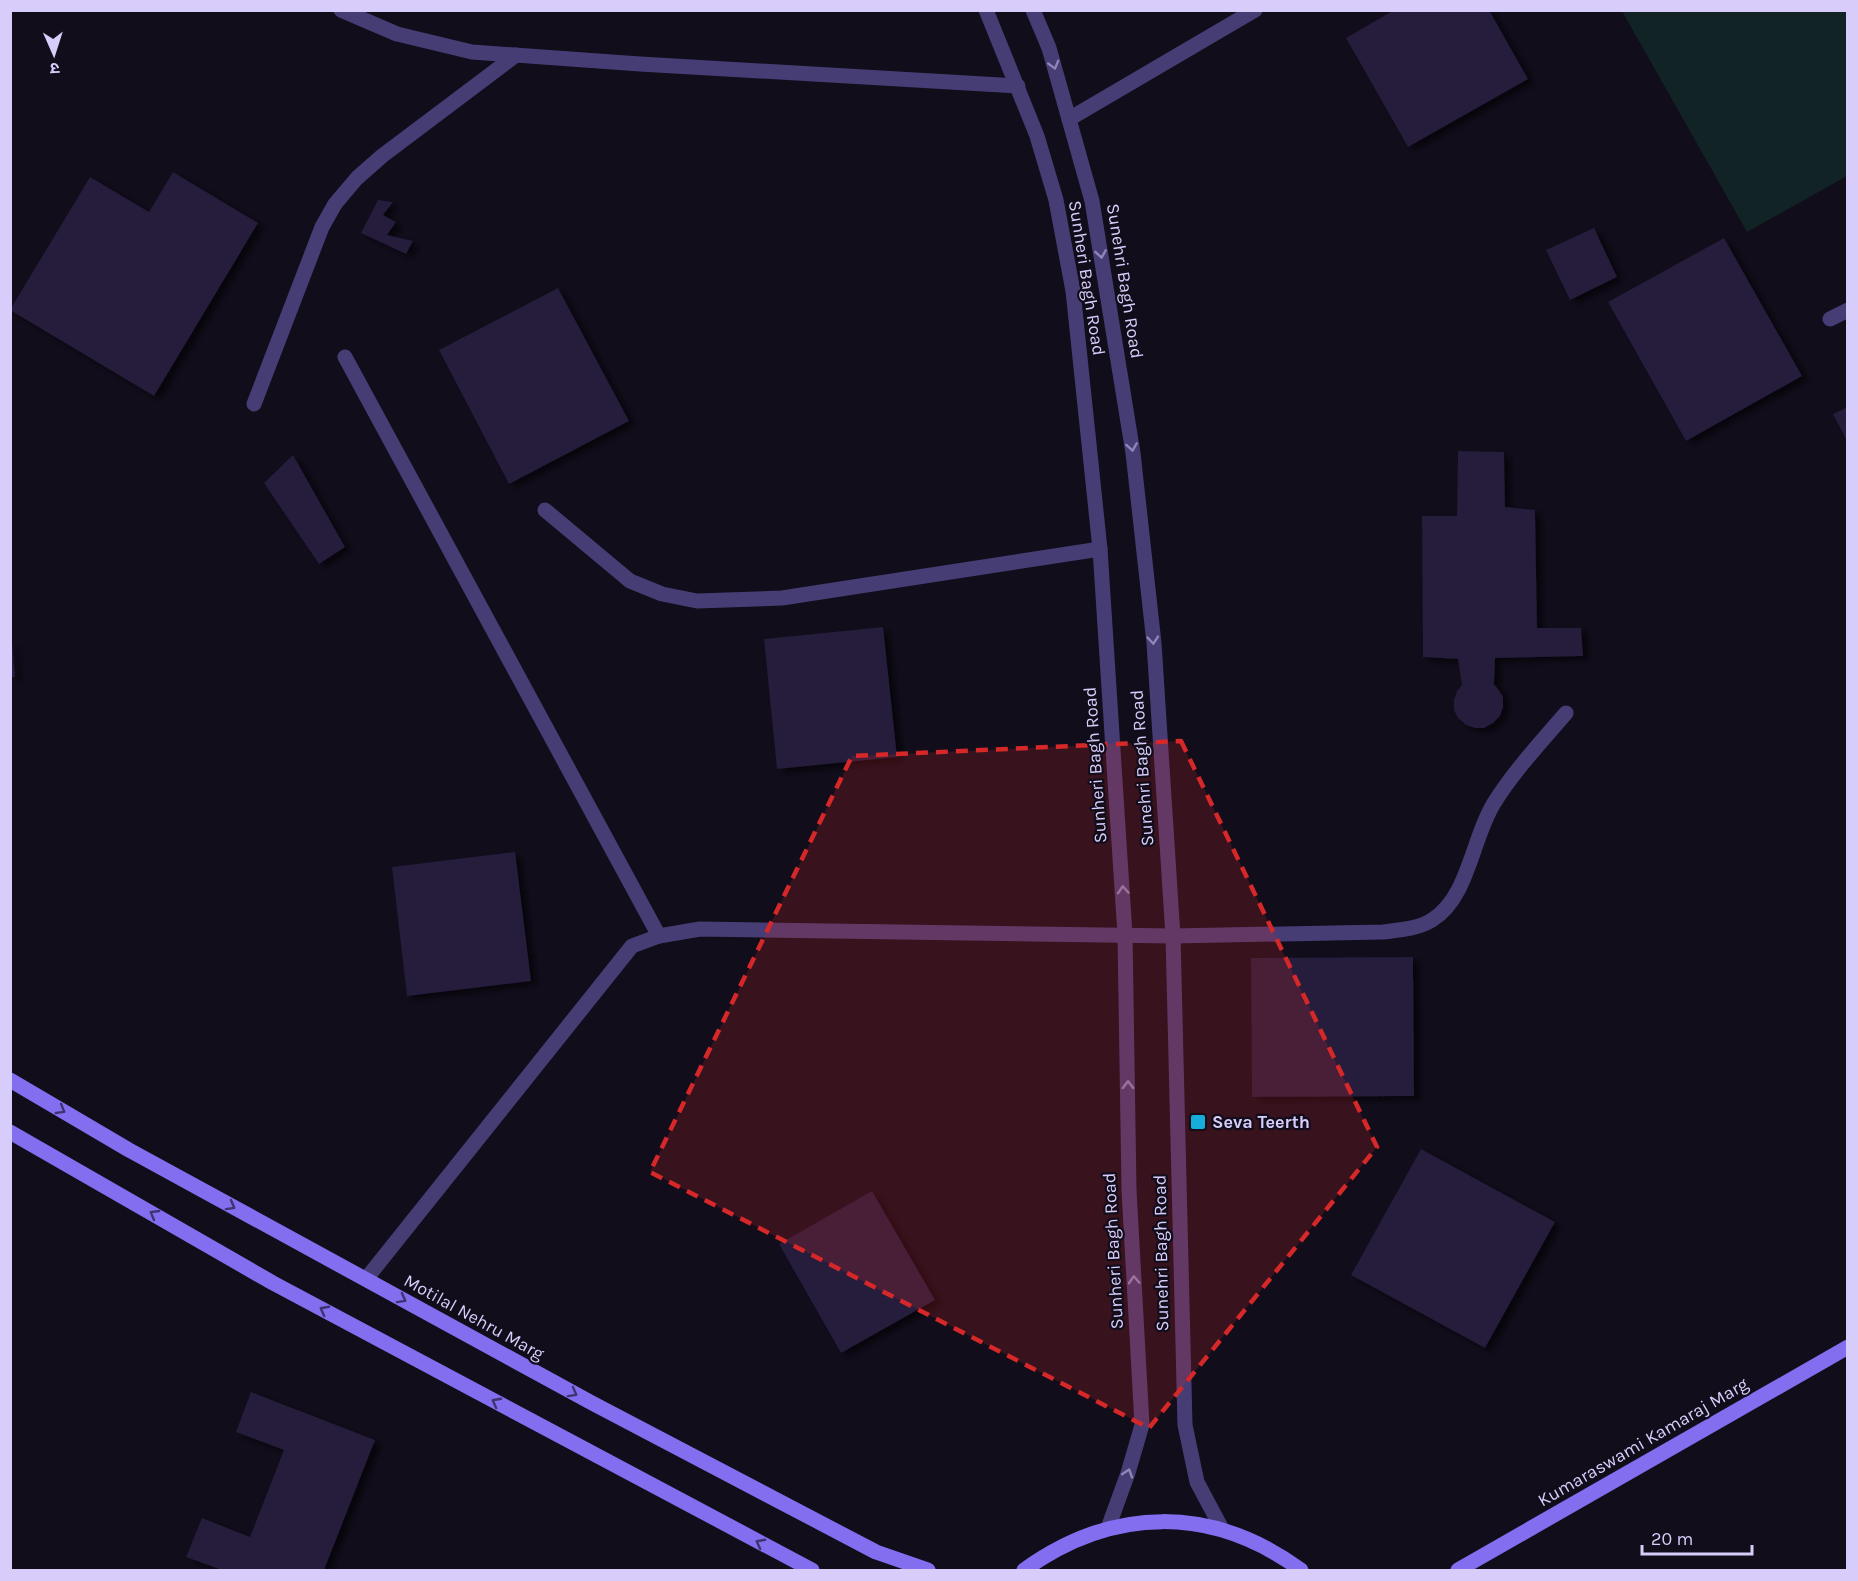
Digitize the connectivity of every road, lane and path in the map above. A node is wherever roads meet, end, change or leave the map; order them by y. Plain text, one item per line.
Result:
1 (341, 10) edge
2 (986, 10) edge
3 (1033, 10) edge
4 (1255, 10) edge
5 (516, 55) junction
6 (1018, 86) junction
7 (1069, 119) junction
8 (1848, 310) edge
9 (1830, 319) dead end
10 (345, 357) dead end
11 (254, 404) dead end
12 (545, 510) dead end
13 (1100, 549) junction
14 (1566, 713) dead end
15 (1125, 934) junction
16 (659, 936) junction
17 (1173, 936) junction
18 (10, 1080) edge
19 (10, 1132) edge
20 (366, 1279) junction
21 (1848, 1347) edge
22 (1108, 1528) junction
23 (1222, 1529) junction
24 (812, 1570) edge
25 (928, 1570) edge
26 (1024, 1570) edge
27 (1301, 1570) edge
28 (1458, 1570) edge

1 - 5 street
2 - 6 street, Sunheri Bagh Road
3 -> 7 street, Sunehri Bagh Road
4 - 7 street
5 - 6 street
5 - 11 street
6 - 13 street, Sunheri Bagh Road
7 -> 17 street, Sunehri Bagh Road
8 - 9 street
10 - 16 street
12 - 13 street
15 -> 13 street, Sunheri Bagh Road
14 - 17 street
15 - 16 street
15 - 17 street
22 -> 15 street, Sunheri Bagh Road
16 - 20 street
17 - 23 street, Sunehri Bagh Road
18 -> 20 main road, Motilal Nehru Marg
24 -> 19 main road
20 -> 25 main road, Motilal Nehru Marg
21 - 28 main road, Kumaraswami Kamaraj Marg
22 - 23 main road
22 - 26 main road
23 - 27 main road

